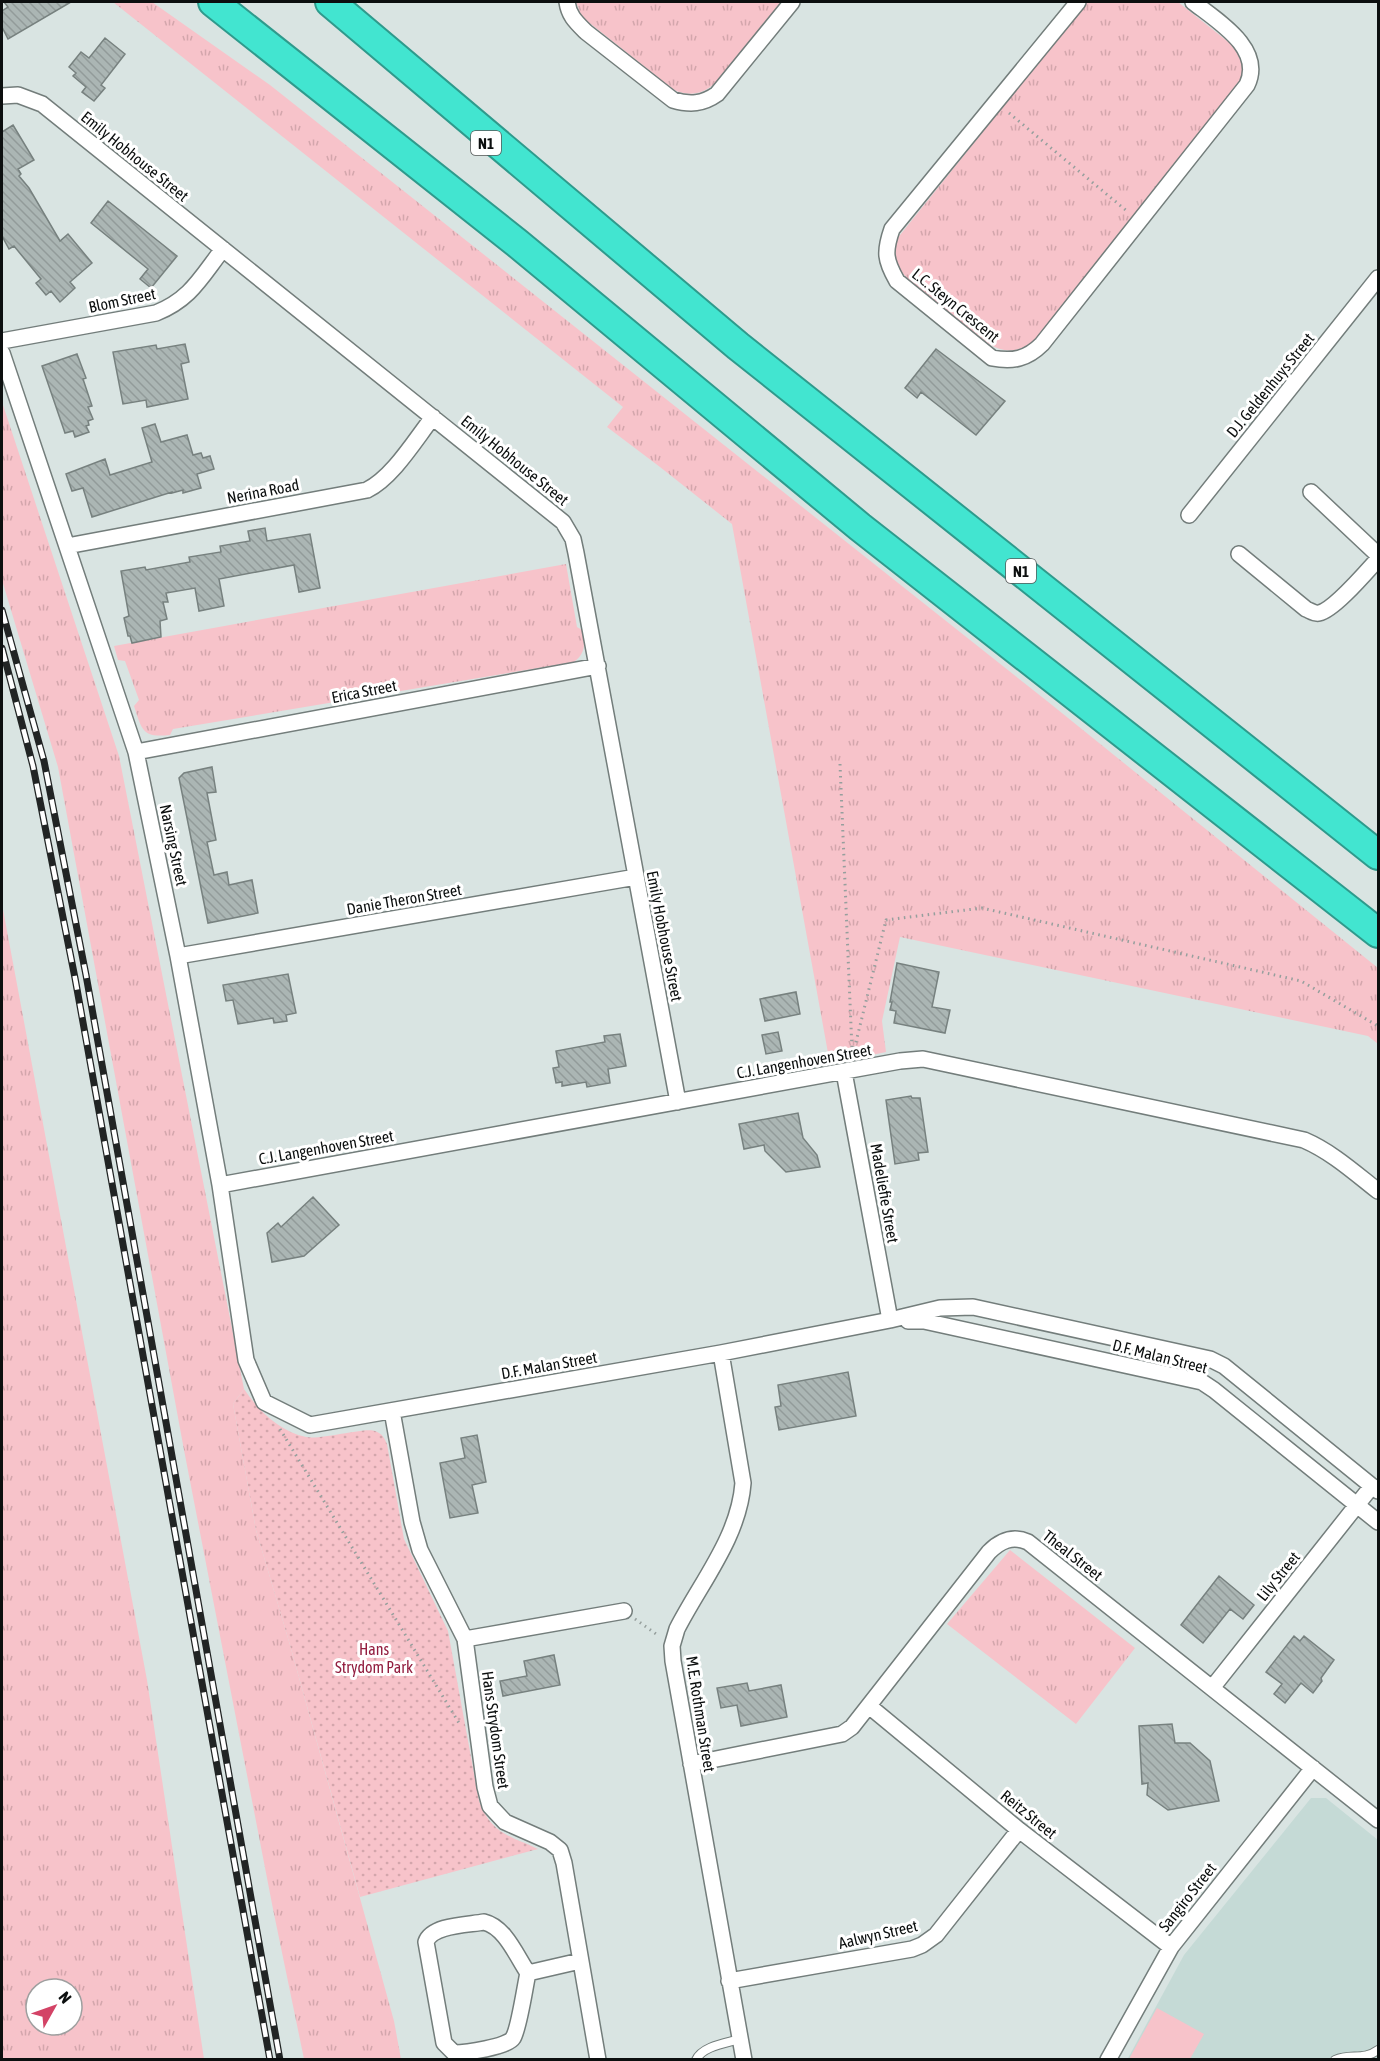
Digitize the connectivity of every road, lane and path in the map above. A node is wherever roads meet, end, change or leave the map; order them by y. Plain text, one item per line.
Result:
1 (194, 2) edge
2 (213, 2) edge
3 (307, 2) edge
4 (330, 2) edge
5 (567, 2) edge
6 (792, 2) edge
7 (1078, 2) edge
8 (1195, 2) edge
9 (298, 69) junction
10 (2, 96) edge
11 (996, 102) junction
12 (1140, 221) junction
13 (223, 249) junction
14 (1378, 278) edge
15 (665, 284) junction
16 (2, 341) edge
17 (2, 353) edge
18 (433, 417) junction
19 (1311, 492) dead end
20 (1190, 515) dead end
21 (67, 546) junction
22 (1239, 554) dead end
23 (1378, 557) edge
24 (597, 666) junction
25 (136, 752) junction
26 (840, 764) dead end
27 (1378, 855) edge
28 (636, 877) junction
29 (1378, 933) edge
30 (178, 956) junction
31 (1378, 1026) edge
32 (853, 1054) junction
33 (844, 1072) junction
34 (678, 1102) junction
35 (219, 1185) junction
36 (1378, 1191) edge
37 (890, 1320) junction
38 (721, 1353) junction
39 (1207, 1358) junction
40 (1202, 1382) junction
41 (264, 1402) junction
42 (392, 1411) junction
43 (1375, 1489) edge
44 (1357, 1506) junction
45 (1378, 1522) edge
46 (624, 1611) joint
47 (465, 1639) junction
48 (672, 1646) junction
49 (1212, 1688) junction
50 (869, 1706) junction
51 (463, 1730) dead end
52 (691, 1764) junction
53 (1312, 1768) junction
54 (1378, 1820) edge
55 (1019, 1830) junction
56 (1171, 1947) junction
57 (580, 1961) junction
58 (528, 1973) junction
59 (729, 1981) junction
60 (740, 2039) junction
61 (1378, 2050) edge
62 (598, 2060) edge
63 (696, 2060) edge
64 (744, 2060) edge
65 (1108, 2060) edge
66 (1335, 2060) edge

1 - 9 highway
2 - 9 highway
3 - 15 highway, N1
4 - 15 highway
5 - 6 street
7 - 11 street, L.C. Steyn Crescent
8 - 12 street, L.C. Steyn Crescent
9 - 29 highway
10 - 13 street, Emily Hobhouse Street
11 - 12 path
11 - 12 street, L.C. Steyn Crescent
13 - 16 street, Blom Street
13 - 18 street, Emily Hobhouse Street
14 - 20 street, D.J. Geldenhuys Street
15 - 27 highway, N1
17 - 21 street, Narsing Street
18 - 21 street, Nerina Road
18 - 24 street, Emily Hobhouse Street
19 - 23 street
21 - 25 street, Narsing Street
22 - 23 street
24 - 25 street, Erica Street
24 - 28 street, Emily Hobhouse Street
25 - 30 street, Narsing Street
26 - 32 path
28 - 30 street, Danie Theron Street
28 - 34 street, Emily Hobhouse Street
30 - 35 street, Narsing Street
31 - 32 path
32 - 33 path
33 - 34 street, C.J. Langenhoven Street
33 - 36 street, C.J. Langenhoven Street
33 - 37 street, Madeliefie Street
34 - 35 street, C.J. Langenhoven Street
35 - 41 street, Narsing Street
37 - 38 street, D.F. Malan Street
37 - 39 street, D.F. Malan Street
37 - 40 street, D.F. Malan Street
38 - 42 street, D.F. Malan Street
38 - 48 street, M.E. Rothman Street
39 - 40 street
39 - 43 street, D.F. Malan Street
40 - 44 street, D.F. Malan Street
41 - 42 street, D.F. Malan Street
41 - 51 path
42 - 47 street, Hans Strydom Street
43 - 44 street, Lily Street
44 - 45 street, D.F. Malan Street
44 - 49 street, Lily Street
46 - 47 street
46 - 48 path
47 - 57 street, Hans Strydom Street
48 - 52 street, M.E. Rothman Street
49 - 50 street, Theal Street
49 - 53 street, Theal Street
50 - 52 street, Theal Street
50 - 55 street, Reitz Street
52 - 59 street, M.E. Rothman Street
53 - 54 street, Theal Street
53 - 56 street, Sangiro Street
55 - 56 street, Reitz Street
55 - 59 street, Aalwyn Street
56 - 65 street, Sangiro Street
57 - 58 street
57 - 62 street, Hans Strydom Street
58 - 58 street
59 - 60 street, M.E. Rothman Street
60 - 63 lane
60 - 64 street, M.E. Rothman Street
61 - 66 lane

